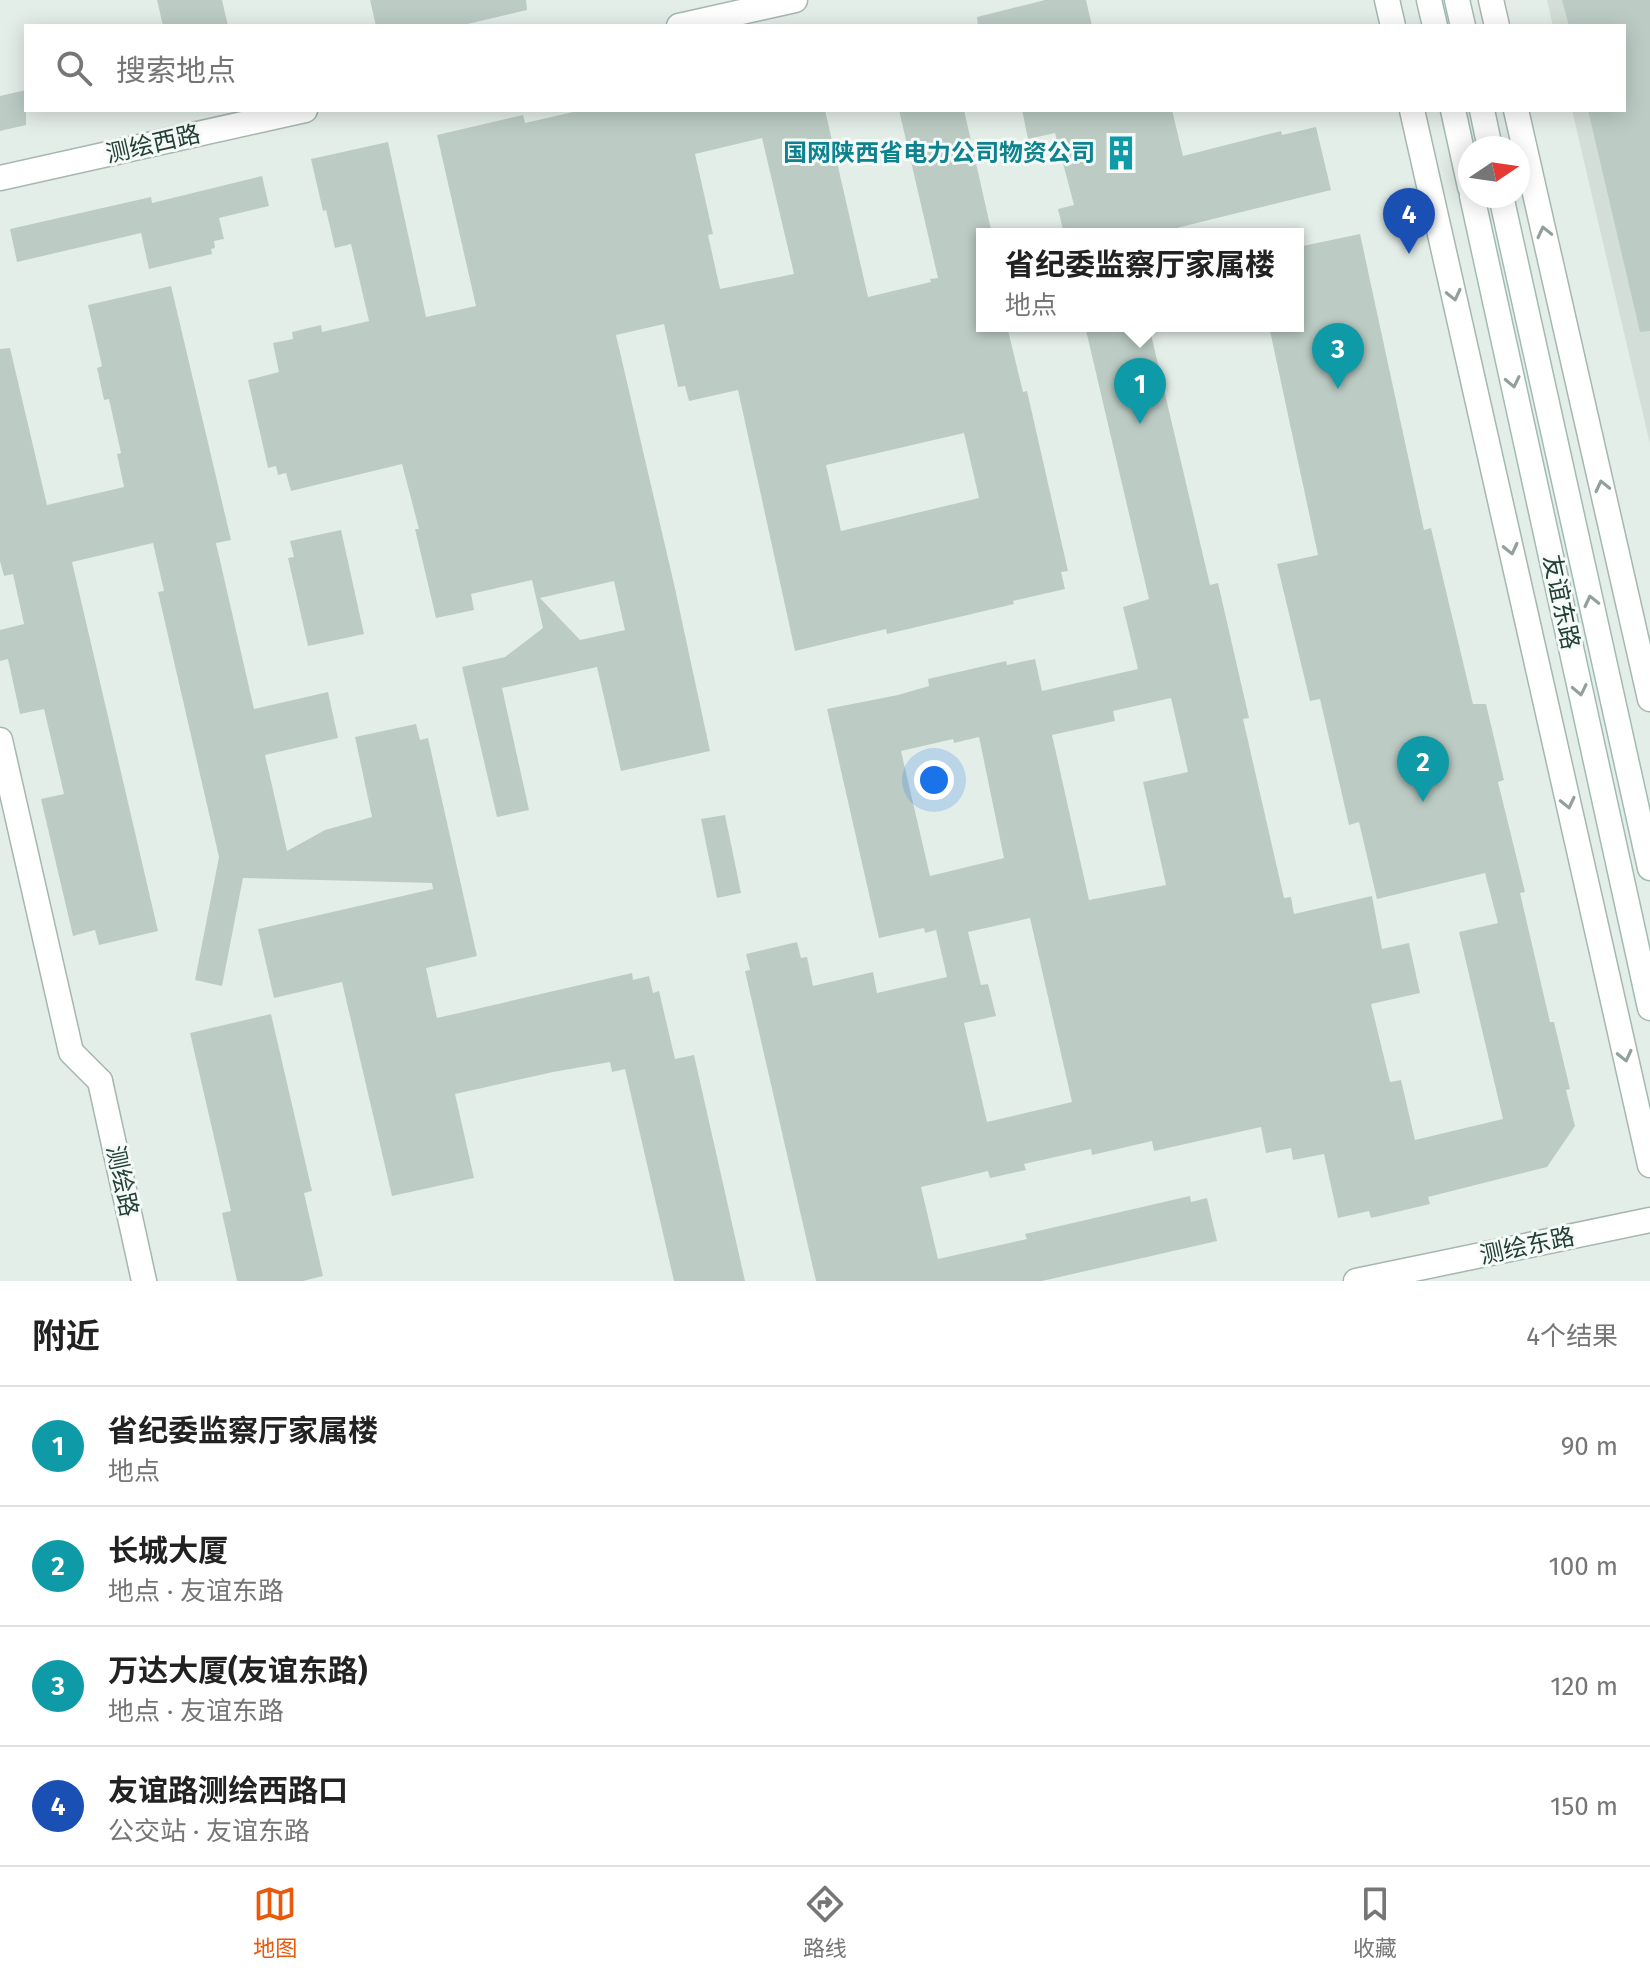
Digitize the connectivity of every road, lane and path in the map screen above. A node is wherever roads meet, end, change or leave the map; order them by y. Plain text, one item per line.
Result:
1 (795, 0) edge
2 (1387, 0) edge
3 (1429, 0) edge
4 (1457, 0) edge
5 (1491, 0) edge
6 (688, 24) edge
7 (1393, 24) edge
8 (1435, 24) edge
9 (1463, 24) edge
10 (1497, 24) edge
11 (296, 112) edge
12 (1412, 112) edge
13 (1453, 112) edge
14 (1482, 112) edge
15 (1516, 112) edge
16 (1459, 136) edge
17 (1487, 136) edge
18 (0, 178) edge
19 (1475, 208) edge
20 (1504, 208) edge
21 (1650, 699) edge
22 (0, 740) edge
23 (1650, 868) edge
24 (1650, 1008) edge
25 (1650, 1165) edge
26 (1650, 1220) edge
27 (144, 1281) edge
28 (1356, 1281) edge

1 - 6 street
2 - 7 street
3 - 8 street
4 - 9 street
5 - 10 street
11 - 18 street, 测绘西路
12 -> 25 street
13 - 16 street
14 - 17 street
21 -> 15 street
19 -> 24 street, 友谊东路
23 -> 20 street, 友谊东路
22 - 27 street, 测绘路
26 - 28 street, 测绘东路

